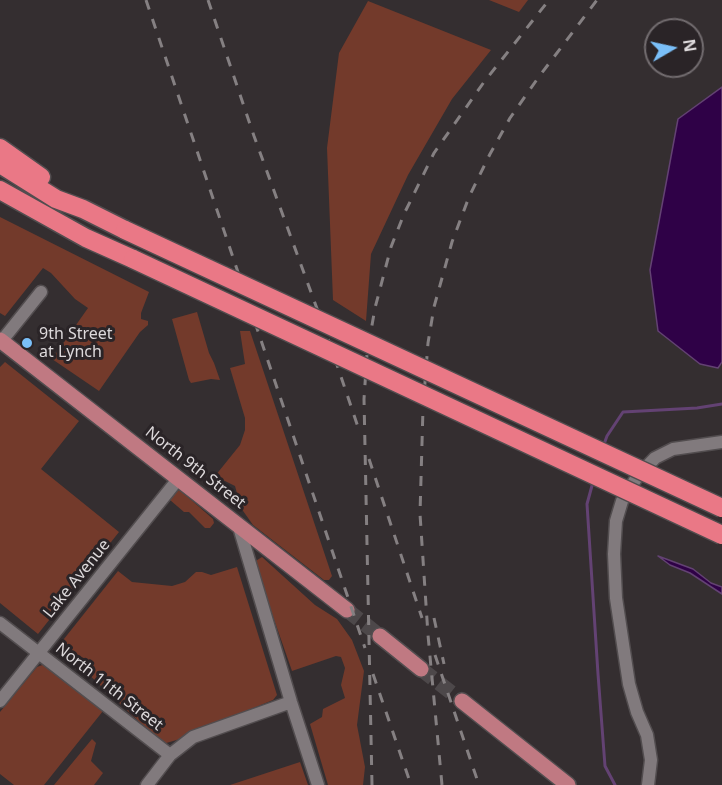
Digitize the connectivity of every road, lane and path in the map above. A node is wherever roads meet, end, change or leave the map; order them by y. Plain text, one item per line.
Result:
1 (0, 148) edge
2 (0, 164) edge
3 (3, 190) edge
4 (83, 209) junction
5 (41, 292) dead end
6 (0, 341) edge
7 (722, 442) edge
8 (179, 478) junction
9 (722, 508) edge
10 (239, 526) junction
11 (722, 535) edge
12 (347, 610) tunnel mouth
13 (0, 623) edge
14 (380, 636) tunnel mouth
15 (38, 653) junction
16 (421, 669) tunnel mouth
17 (0, 701) edge
18 (291, 702) junction
19 (462, 702) tunnel mouth
20 (170, 755) junction
21 (147, 785) edge
22 (318, 785) edge
23 (568, 785) edge
24 (648, 785) edge

1 - 4 highway
2 - 4 highway
3 - 11 highway, bridge
4 - 9 highway, bridge
5 - 6 street
6 - 8 main road, North 9th Street
7 - 24 street
8 - 10 main road, North 9th Street
8 - 15 street, Lake Avenue
10 - 12 main road
10 - 18 street, North 9th Street
13 - 15 street, North 11th Street
14 - 16 main road
15 - 17 street, Lake Avenue
15 - 20 street, North 11th Street
18 - 20 street
18 - 22 street, North 9th Street
19 - 23 main road
20 - 21 street

